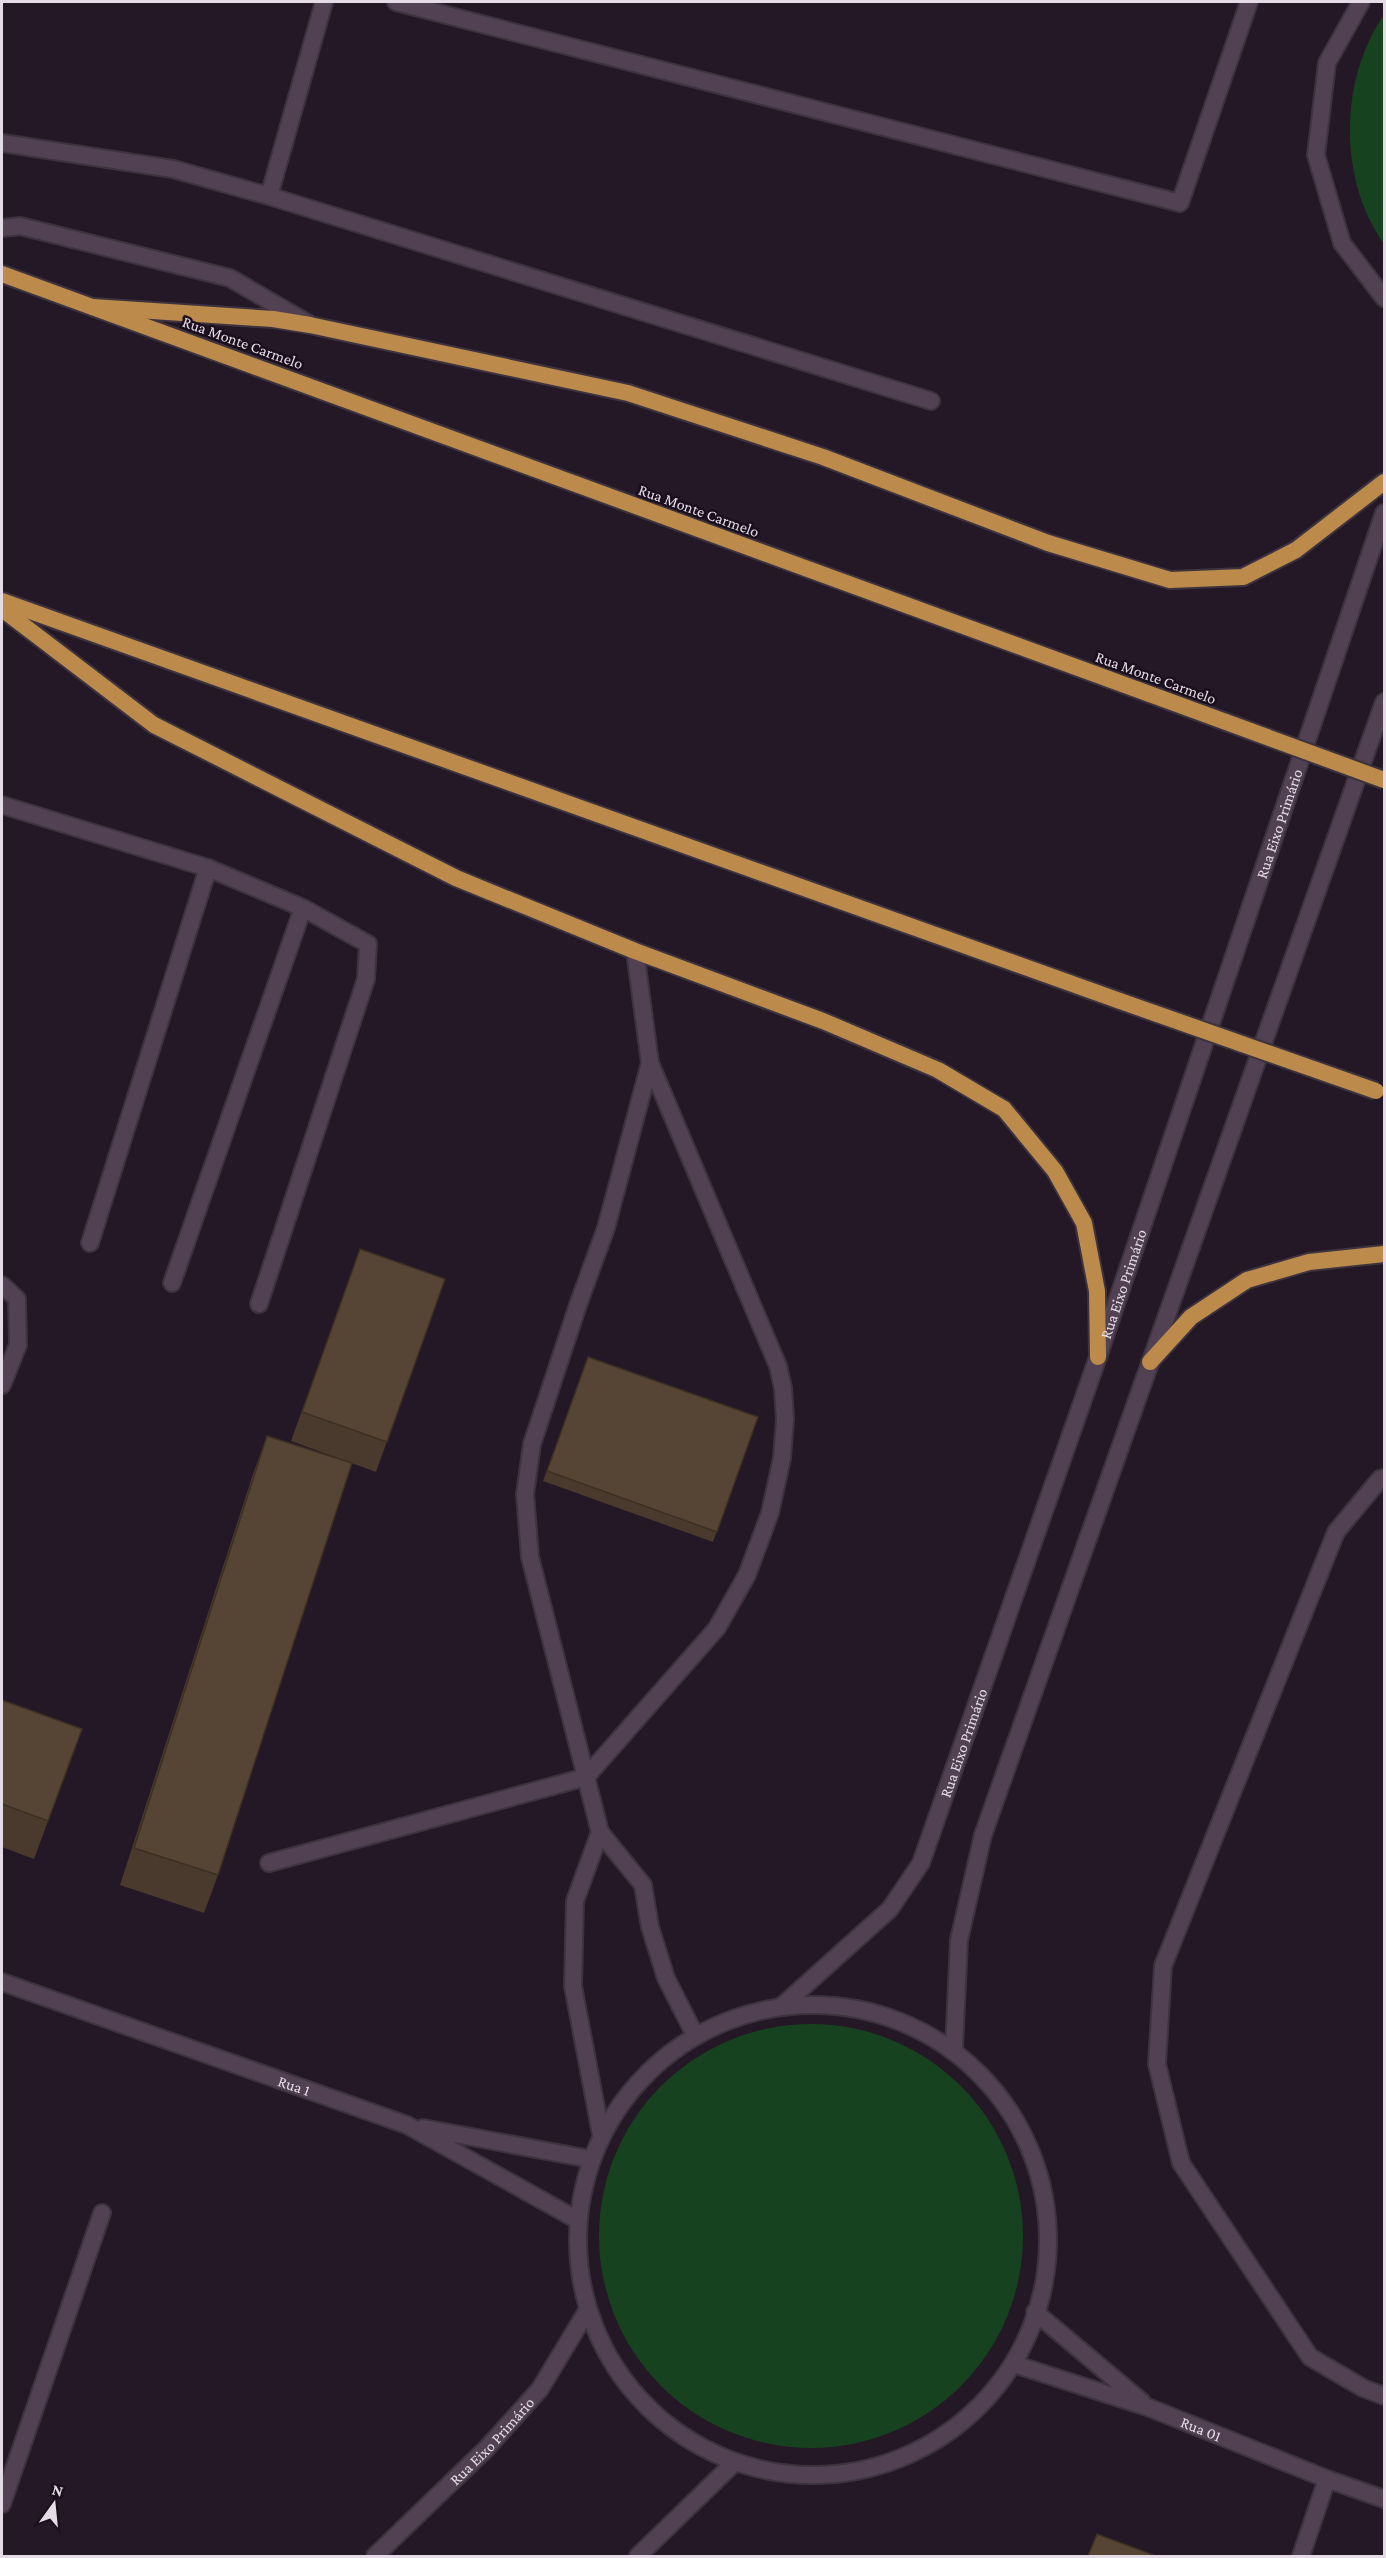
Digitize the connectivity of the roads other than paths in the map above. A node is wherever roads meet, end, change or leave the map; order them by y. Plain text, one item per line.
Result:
1 (324, 2) edge
2 (396, 2) edge
3 (1249, 2) edge
4 (1361, 2) edge
5 (2, 143) edge
6 (269, 196) junction
7 (2, 228) edge
8 (2, 274) edge
9 (1384, 298) edge
10 (93, 307) junction
11 (310, 325) junction
12 (931, 401) dead end
13 (1384, 482) edge
14 (1384, 513) edge
15 (2, 602) edge
16 (2, 609) edge
17 (1384, 702) edge
18 (1384, 780) edge
19 (2, 805) edge
20 (208, 868) junction
21 (303, 908) junction
22 (634, 951) junction
23 (650, 1064) junction
24 (1380, 1092) edge
25 (90, 1243) dead end
26 (1384, 1254) edge
27 (172, 1283) dead end
28 (2, 1285) edge
29 (260, 1304) dead end
30 (1098, 1357) junction
31 (1150, 1362) junction
32 (2, 1385) edge
33 (1384, 1478) edge
34 (585, 1777) junction
35 (600, 1832) junction
36 (269, 1863) dead end
37 (2, 1982) edge
38 (782, 2006) junction
39 (695, 2035) junction
40 (954, 2048) junction
41 (407, 2125) junction
42 (601, 2134) junction
43 (590, 2159) junction
44 (102, 2213) dead end
45 (573, 2218) junction
46 (587, 2311) junction
47 (1035, 2312) junction
48 (1017, 2365) junction
49 (1384, 2396) edge
50 (1150, 2408) junction
51 (735, 2462) junction
52 (1327, 2479) junction
53 (1384, 2499) edge
54 (2, 2504) edge
55 (375, 2556) edge
56 (638, 2556) edge
57 (1301, 2556) edge

1 - 6 street
2 - 3 street
4 - 9 street
5 - 6 street
6 - 12 street
7 - 11 street
8 - 10 highway, Rua Monte Carmelo
10 - 11 highway
10 - 18 highway, Rua Monte Carmelo, bridge
11 - 13 highway
14 - 30 street, Rua Eixo Primário
15 - 24 highway, bridge
16 - 22 highway
17 - 31 street
19 - 20 street
20 - 21 street
20 - 25 street
21 - 27 street
21 - 29 street
22 - 23 street
22 - 30 highway
23 - 34 street
23 - 34 street
26 - 31 highway
28 - 32 street
30 - 38 street, Rua Eixo Primário
31 - 40 street
33 - 49 street
34 - 35 street
34 - 36 street
35 - 39 street
35 - 42 street
37 - 41 street, Rua 1
38 - 39 street
38 - 40 street
39 - 42 street
40 - 47 street
41 - 43 street
41 - 45 street, Rua 1
42 - 43 street
43 - 45 street
44 - 54 street
45 - 46 street
46 - 51 street
46 - 55 street, Rua Eixo Primário
47 - 48 street
47 - 50 street
48 - 50 street, Rua 01
48 - 51 street
50 - 52 street, Rua 01
51 - 56 street
52 - 53 street, Rua 01
52 - 57 street

